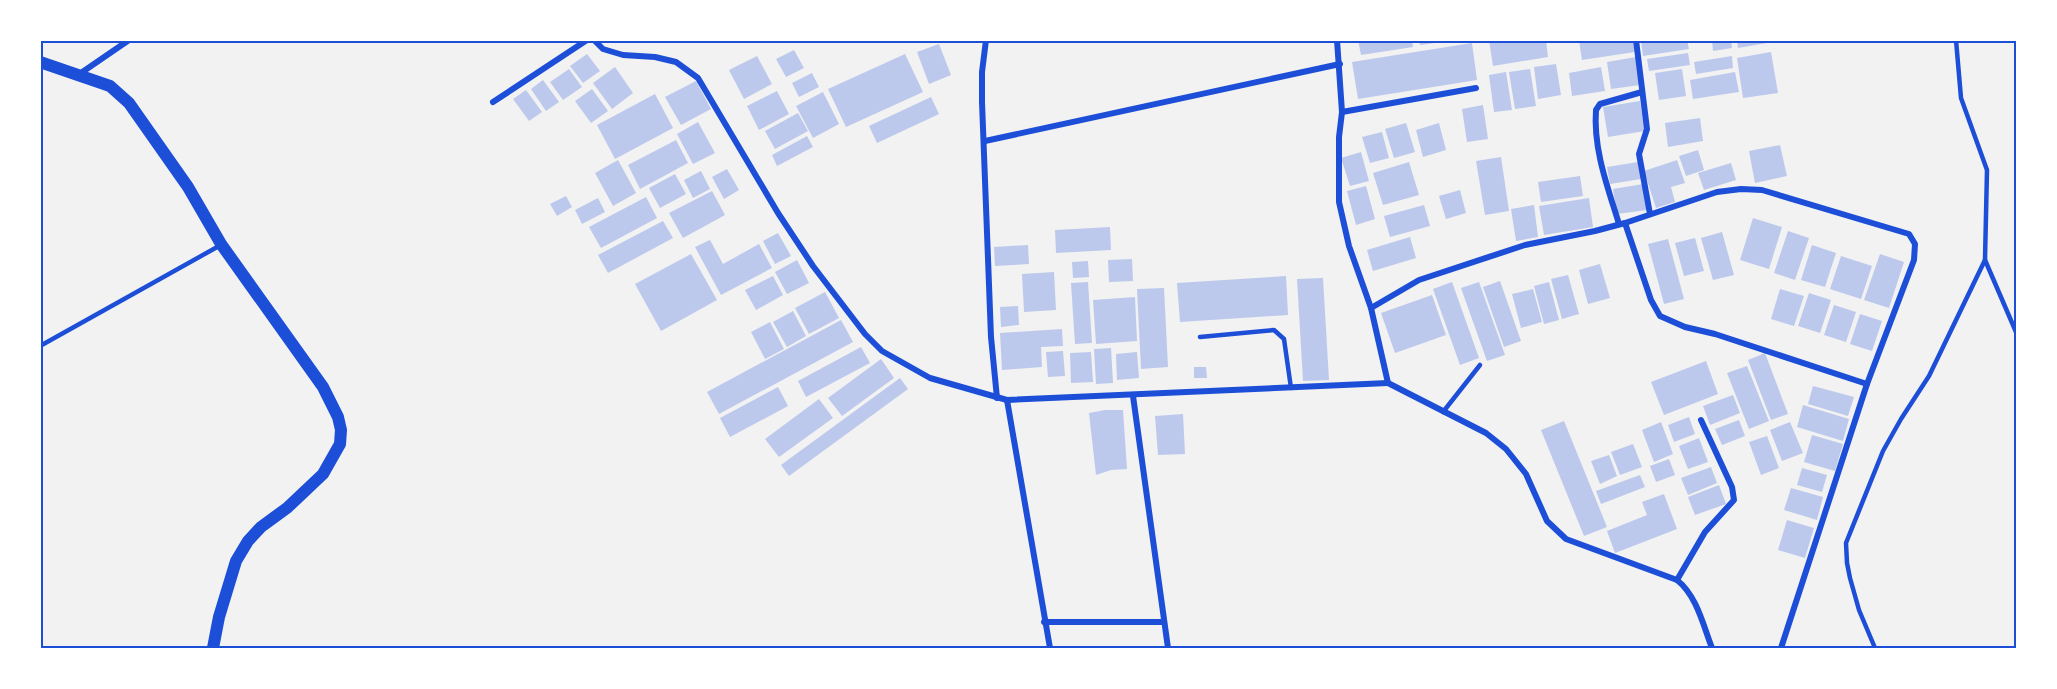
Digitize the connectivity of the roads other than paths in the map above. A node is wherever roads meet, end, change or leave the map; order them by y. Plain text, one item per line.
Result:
1 (129, 40) edge
2 (587, 40) edge
3 (594, 40) edge
4 (986, 40) edge
5 (1337, 40) edge
6 (1636, 40) edge
7 (1956, 40) edge
8 (40, 62) edge
9 (1340, 64) junction
10 (78, 75) junction
11 (1476, 88) dead end
12 (1642, 92) junction
13 (493, 102) dead end
14 (1342, 112) junction
15 (985, 141) junction
16 (1650, 214) junction
17 (1622, 224) junction
18 (221, 244) junction
19 (1984, 260) junction
20 (1371, 308) junction
21 (2016, 332) edge
22 (1200, 337) dead end
23 (40, 346) edge
24 (1480, 365) dead end
25 (1388, 383) junction
26 (1867, 384) junction
27 (1292, 388) junction
28 (1133, 396) junction
29 (997, 398) junction
30 (1007, 400) junction
31 (1443, 412) junction
32 (1701, 420) dead end
33 (1677, 580) junction
34 (1044, 622) junction
35 (1164, 622) junction
36 (213, 648) edge
37 (1050, 648) edge
38 (1168, 648) edge
39 (1712, 648) edge
40 (1781, 648) edge
41 (1875, 648) edge

1 - 10 street
2 - 13 street
3 - 29 street
4 - 15 street
5 - 9 street
6 - 12 street
7 - 19 lane
8 - 10 main road
9 - 14 street
9 - 15 street
10 - 18 main road
11 - 14 street
12 - 16 street
12 - 17 street
14 - 20 street
15 - 29 street
16 - 17 street
16 - 26 street
17 - 20 street
17 - 26 street
18 - 23 lane
18 - 36 main road
19 - 21 lane
19 - 41 lane
20 - 25 street
22 - 27 lane
24 - 31 lane
25 - 27 street
25 - 31 street
26 - 40 street
27 - 28 street
28 - 30 street
28 - 35 street
29 - 30 street
30 - 34 street
31 - 33 street
32 - 33 street
33 - 39 street
34 - 35 street
34 - 37 street
35 - 38 street

